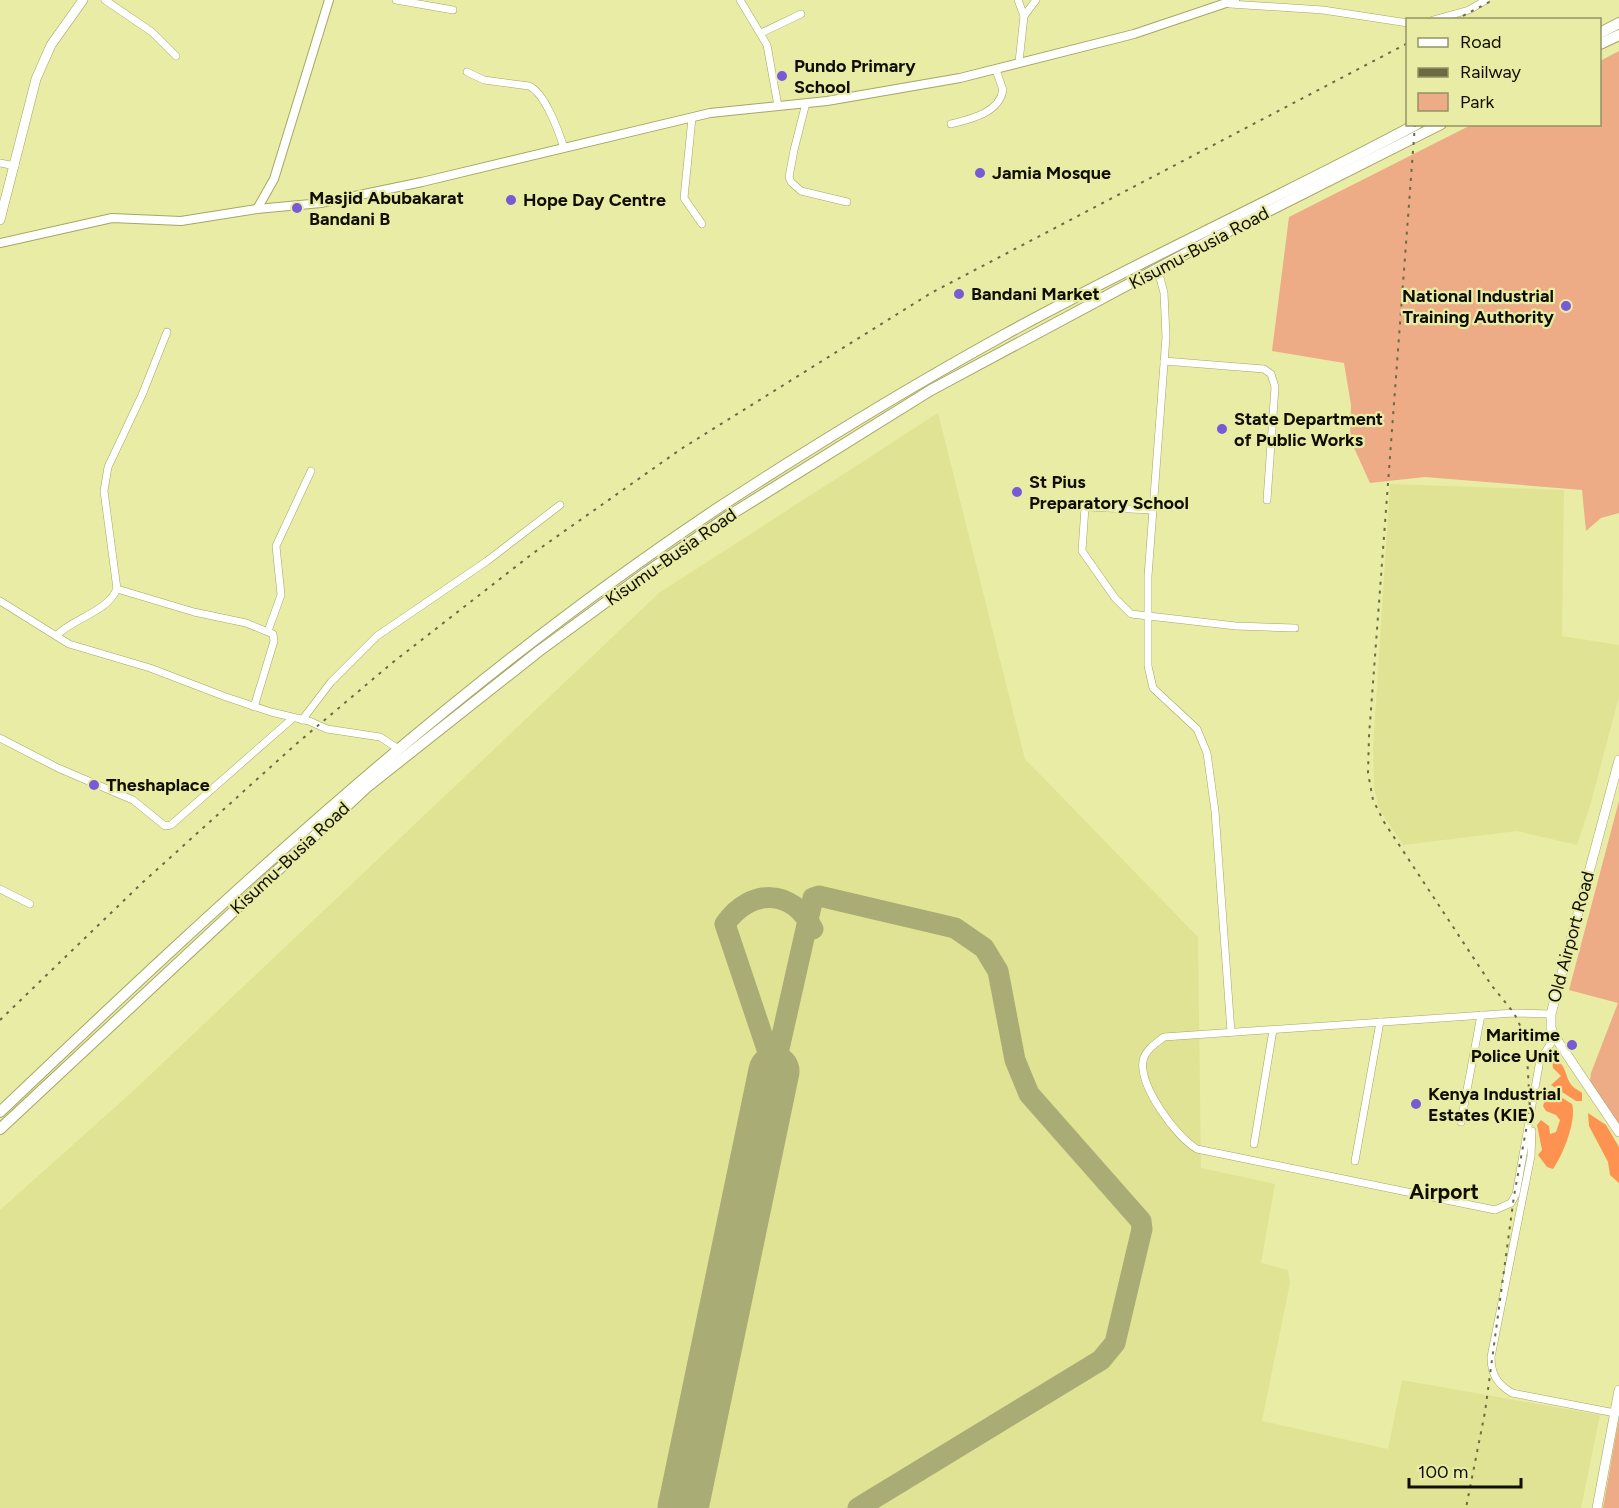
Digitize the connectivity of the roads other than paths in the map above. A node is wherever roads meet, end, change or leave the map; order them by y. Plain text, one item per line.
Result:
1 (83, 0) edge
2 (105, 0) edge
3 (329, 0) edge
4 (396, 0) edge
5 (740, 0) edge
6 (1018, 0) edge
7 (1036, 0) edge
8 (1486, 0) edge
9 (1232, 2) edge
10 (453, 10) dead end
11 (801, 14) dead end
12 (1024, 16) junction
13 (1440, 18) edge
14 (1406, 23) edge
15 (1619, 23) edge
16 (1601, 32) edge
17 (761, 33) junction
18 (1619, 34) edge
19 (1601, 43) edge
20 (176, 56) dead end
21 (1019, 63) junction
22 (996, 70) junction
23 (467, 72) dead end
24 (806, 104) junction
25 (778, 106) junction
26 (692, 118) junction
27 (951, 124) dead end
28 (1413, 126) edge
29 (1437, 126) edge
30 (564, 148) junction
31 (0, 163) edge
32 (15, 166) junction
33 (847, 202) dead end
34 (257, 209) junction
35 (0, 220) edge
36 (702, 224) dead end
37 (0, 243) edge
38 (1158, 270) junction
39 (166, 332) dead end
40 (1164, 361) junction
41 (311, 471) dead end
42 (1267, 500) dead end
43 (560, 505) dead end
44 (1044, 505) dead end
45 (1086, 507) junction
46 (1152, 510) junction
47 (117, 590) junction
48 (0, 601) edge
49 (1148, 616) junction
50 (1295, 628) dead end
51 (268, 631) junction
52 (57, 635) junction
53 (254, 706) junction
54 (292, 718) junction
55 (302, 720) junction
56 (0, 738) edge
57 (398, 748) junction
58 (1619, 760) edge
59 (0, 889) edge
60 (30, 904) dead end
61 (1551, 1014) junction
62 (1481, 1015) junction
63 (1380, 1022) junction
64 (1273, 1030) junction
65 (1231, 1032) junction
66 (1555, 1037) junction
67 (0, 1112) edge
68 (1461, 1122) dead end
69 (1530, 1126) junction
70 (0, 1129) edge
71 (1619, 1132) edge
72 (1254, 1144) dead end
73 (1355, 1161) dead end
74 (1619, 1390) edge
75 (1615, 1413) junction
76 (1597, 1508) edge

1 - 32 main road
2 - 20 street
3 - 34 street
4 - 10 street
5 - 17 street
6 - 12 street
7 - 12 street
8 - 13 street
9 - 14 street
9 - 21 street
11 - 17 street
12 - 21 street
15 - 16 highway
17 - 25 street
18 - 19 highway
21 - 22 street
22 - 24 street
22 - 27 street
23 - 30 street
24 - 25 street
24 - 33 street
25 - 26 street
26 - 30 street
26 - 36 street
28 - 57 highway, Kisumu-Busia Road
29 - 38 highway, Kisumu-Busia Road
30 - 34 street
31 - 32 street
32 - 35 main road
34 - 37 street
38 - 40 street
38 - 70 highway, Kisumu-Busia Road
39 - 47 street
40 - 42 street
40 - 46 street
41 - 51 street
43 - 55 street
44 - 45 street
45 - 46 street
45 - 49 street
46 - 49 street
47 - 51 street
47 - 52 street
48 - 52 street
49 - 50 street
49 - 65 street
51 - 53 street
52 - 53 street
53 - 54 street
54 - 55 street
54 - 56 street
55 - 57 street
57 - 67 highway, Kisumu-Busia Road
58 - 61 main road, Old Airport Road
59 - 60 street
61 - 62 street
61 - 66 main road, Old Airport Road
62 - 63 street
62 - 68 street
63 - 64 street
63 - 73 street
64 - 65 street
64 - 72 street
65 - 69 street
66 - 69 street
66 - 71 main road, Old Airport Road
69 - 75 street
74 - 75 main road
75 - 76 main road

